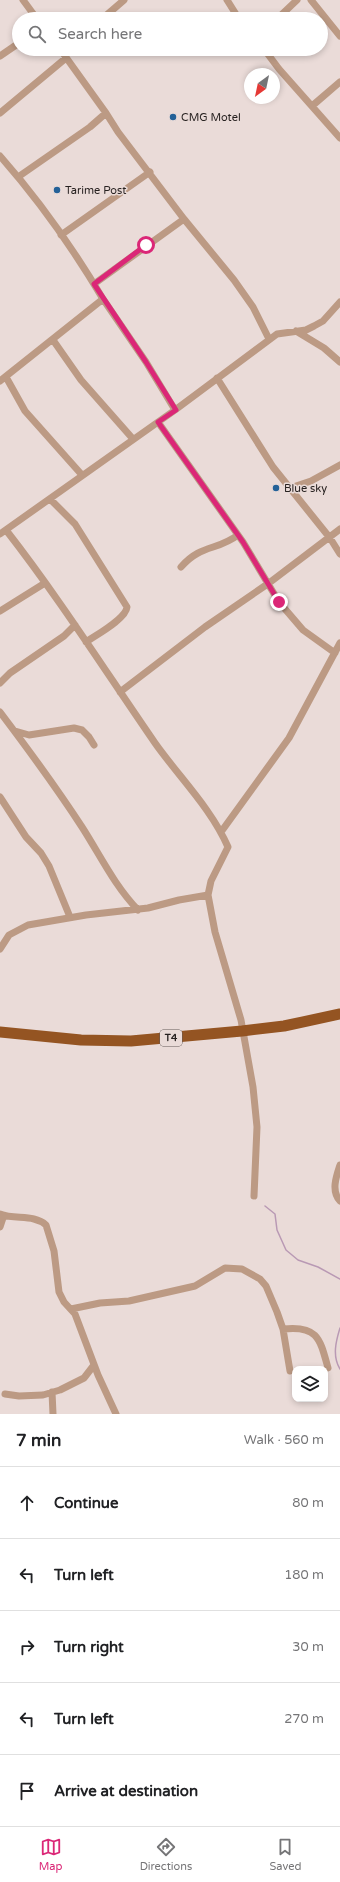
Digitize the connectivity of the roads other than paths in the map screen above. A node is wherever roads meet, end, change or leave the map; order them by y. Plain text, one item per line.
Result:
1 (23, 0) edge
2 (124, 0) edge
3 (227, 0) edge
4 (298, 0) edge
5 (311, 0) edge
6 (32, 12) edge
7 (110, 12) edge
8 (235, 12) edge
9 (285, 12) edge
10 (321, 12) edge
11 (328, 21) edge
12 (340, 36) edge
13 (12, 48) edge
14 (0, 56) edge
15 (59, 56) edge
16 (66, 56) edge
17 (270, 56) edge
18 (340, 82) edge
19 (312, 106) junction
20 (0, 113) edge
21 (106, 113) junction
22 (340, 138) edge
23 (0, 156) edge
24 (150, 172) junction
25 (18, 177) junction
26 (184, 219) junction
27 (61, 235) junction
28 (94, 284) junction
29 (103, 299) junction
30 (340, 302) edge
31 (296, 331) junction
32 (268, 339) junction
33 (53, 340) junction
34 (340, 362) edge
35 (6, 377) junction
36 (217, 378) junction
37 (0, 381) edge
38 (176, 410) junction
39 (158, 422) junction
40 (133, 439) junction
41 (340, 465) edge
42 (82, 475) junction
43 (290, 488) junction
44 (50, 499) junction
45 (340, 529) edge
46 (6, 530) junction
47 (0, 534) edge
48 (238, 535) junction
49 (330, 538) junction
50 (340, 554) edge
51 (182, 567) dead end
52 (45, 583) junction
53 (269, 583) junction
54 (0, 611) edge
55 (75, 625) junction
56 (86, 642) junction
57 (340, 643) edge
58 (335, 653) junction
59 (0, 683) edge
60 (120, 692) junction
61 (0, 712) edge
62 (15, 731) junction
63 (94, 746) dead end
64 (0, 797) edge
65 (221, 832) junction
66 (208, 895) junction
67 (138, 910) junction
68 (70, 917) junction
69 (0, 949) edge
70 (340, 1014) edge
71 (0, 1032) edge
72 (242, 1032) junction
73 (340, 1165) edge
74 (254, 1196) dead end
75 (340, 1201) edge
76 (2, 1214) edge
77 (0, 1227) edge
78 (71, 1309) junction
79 (283, 1329) junction
80 (94, 1365) junction
81 (327, 1366) edge
82 (290, 1372) dead end
83 (52, 1392) junction
84 (5, 1394) dead end
85 (53, 1414) edge
86 (116, 1414) edge

1 - 6 street
2 - 7 street
3 - 8 street
4 - 9 street
5 - 10 street
11 - 12 street
13 - 14 street
15 - 20 street
16 - 21 street
17 - 19 street
18 - 19 street
19 - 22 street
21 - 24 street
21 - 25 street
23 - 25 street
24 - 26 street
24 - 27 street
25 - 27 street
26 - 28 street
26 - 32 street
27 - 28 street
28 - 29 street
29 - 33 street
29 - 38 street
30 - 31 street
31 - 32 street
31 - 34 street
32 - 36 street
33 - 35 street
33 - 40 street
35 - 37 street
35 - 42 street
36 - 38 street
36 - 43 street
38 - 39 street
39 - 40 street
39 - 48 street
40 - 42 street
41 - 43 street
42 - 44 street
43 - 49 street
44 - 46 street
44 - 56 street
45 - 49 street
46 - 47 street
46 - 52 street
48 - 51 street
48 - 53 street
49 - 50 street
49 - 53 street
52 - 54 street
52 - 55 street
53 - 58 street
53 - 60 street
55 - 56 street
55 - 59 street
56 - 60 street
57 - 58 street
58 - 65 street
60 - 65 street
61 - 62 street
62 - 63 street
62 - 67 street
64 - 68 street
65 - 66 street
66 - 67 street
66 - 72 street
67 - 68 street
68 - 69 street
70 - 72 highway, T4
71 - 72 highway, T4
72 - 74 street
73 - 75 street
76 - 77 street
76 - 78 street
78 - 79 street
78 - 80 street
79 - 81 street
79 - 82 street
80 - 83 street
80 - 86 street
83 - 84 street
83 - 85 street

